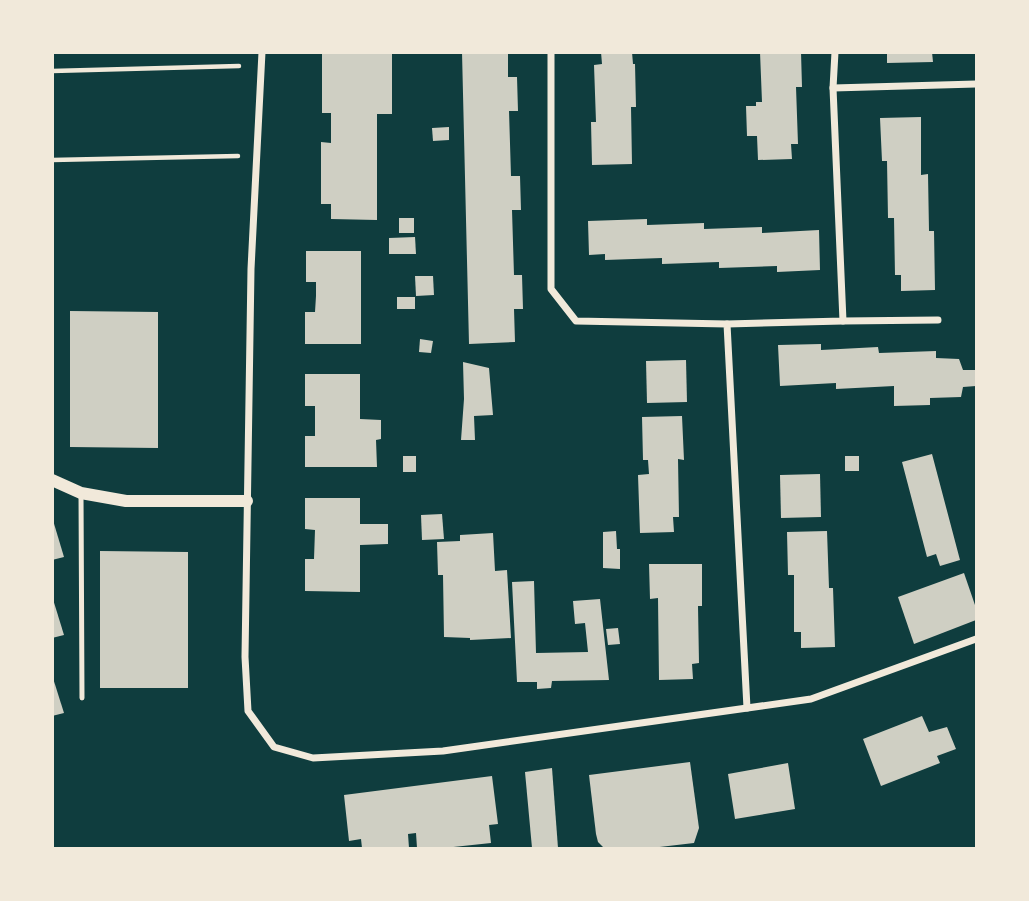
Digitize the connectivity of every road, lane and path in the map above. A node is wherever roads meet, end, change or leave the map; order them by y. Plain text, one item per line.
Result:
1 (262, 52) edge
2 (551, 52) edge
3 (835, 52) edge
4 (261, 66) junction
5 (52, 71) edge
6 (976, 84) edge
7 (833, 88) junction
8 (257, 156) junction
9 (52, 160) edge
10 (937, 320) dead end
11 (842, 321) junction
12 (727, 324) junction
13 (52, 480) edge
14 (80, 493) junction
15 (247, 501) junction
16 (976, 639) edge
17 (82, 698) dead end
18 (747, 708) junction

1 - 4 street
2 - 12 street
3 - 7 street
4 - 5 path
4 - 8 street
6 - 7 street
7 - 11 street
8 - 9 path
8 - 15 street
10 - 11 street
11 - 12 street
12 - 18 street
13 - 14 street
14 - 15 street
14 - 17 lane
15 - 18 street
16 - 18 street

